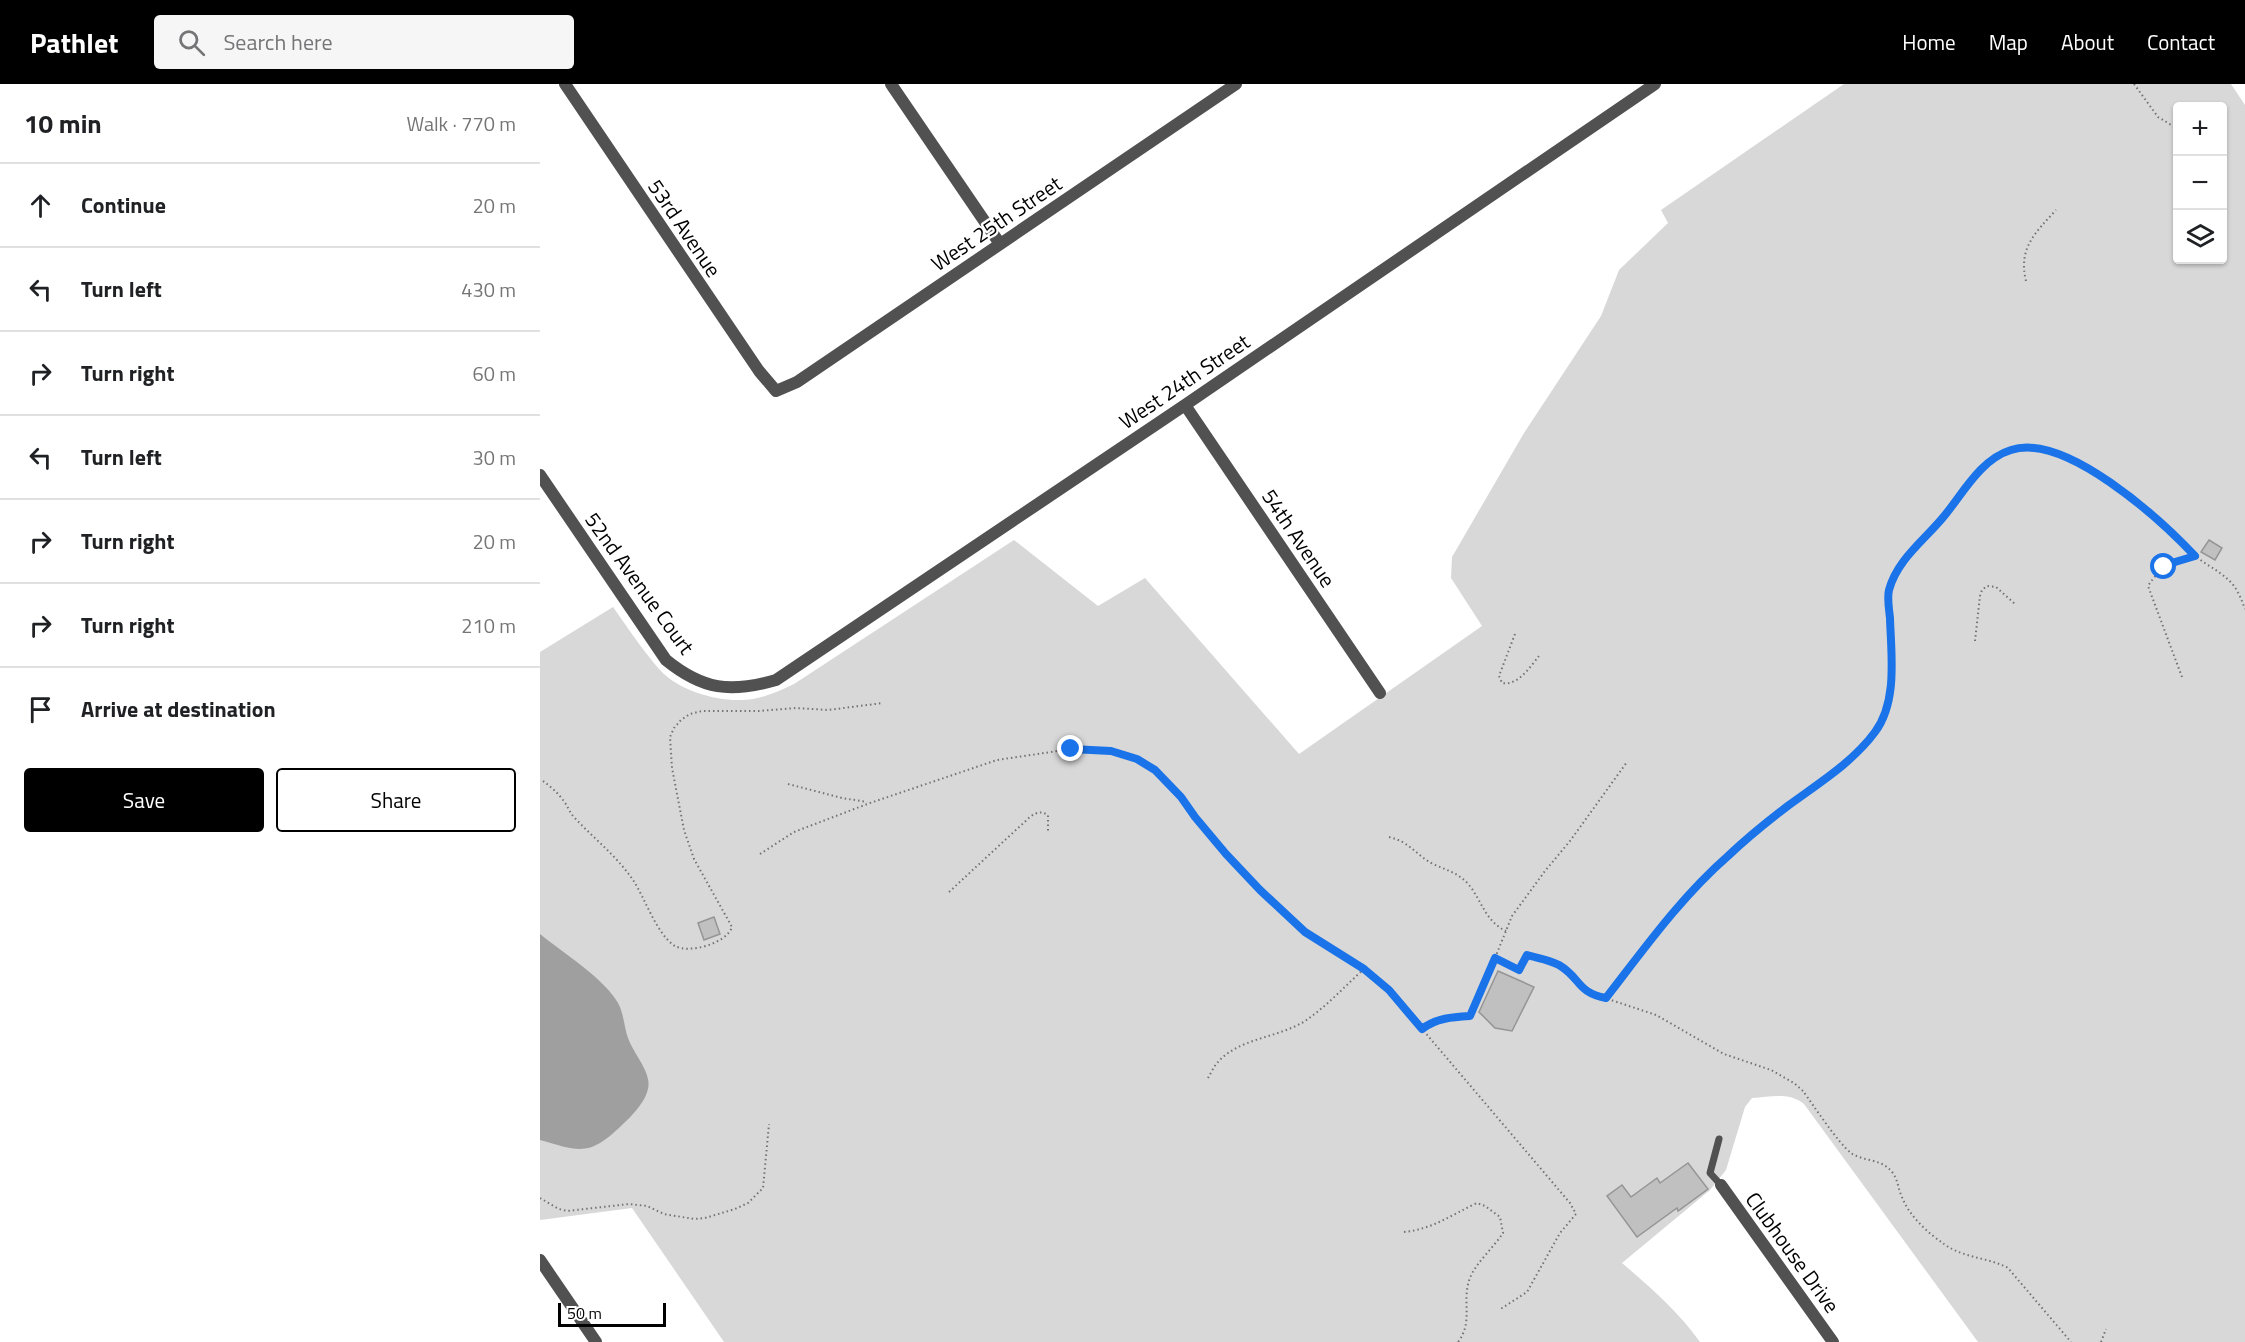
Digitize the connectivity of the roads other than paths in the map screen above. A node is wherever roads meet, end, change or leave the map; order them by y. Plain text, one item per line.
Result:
1 (565, 84) edge
2 (891, 84) edge
3 (1236, 84) edge
4 (1655, 84) edge
5 (1220, 88) edge
6 (1000, 244) junction
7 (776, 391) joint
8 (1185, 405) junction
9 (540, 476) edge
10 (726, 689) joint
11 (1380, 693) dead end
12 (1719, 1139) dead end
13 (1721, 1185) joint
14 (540, 1260) edge
15 (596, 1342) edge
16 (1833, 1342) edge

1 - 7 street, 53rd Avenue
2 - 6 street
3 - 5 street, West 25th Street
4 - 8 street, West 24th Street
5 - 6 street, West 25th Street
6 - 7 street, West 25th Street
8 - 10 street, West 24th Street
8 - 11 street, 54th Avenue
9 - 10 street, 52nd Avenue Court
12 - 13 lane
13 - 16 street, Clubhouse Drive
14 - 15 street

